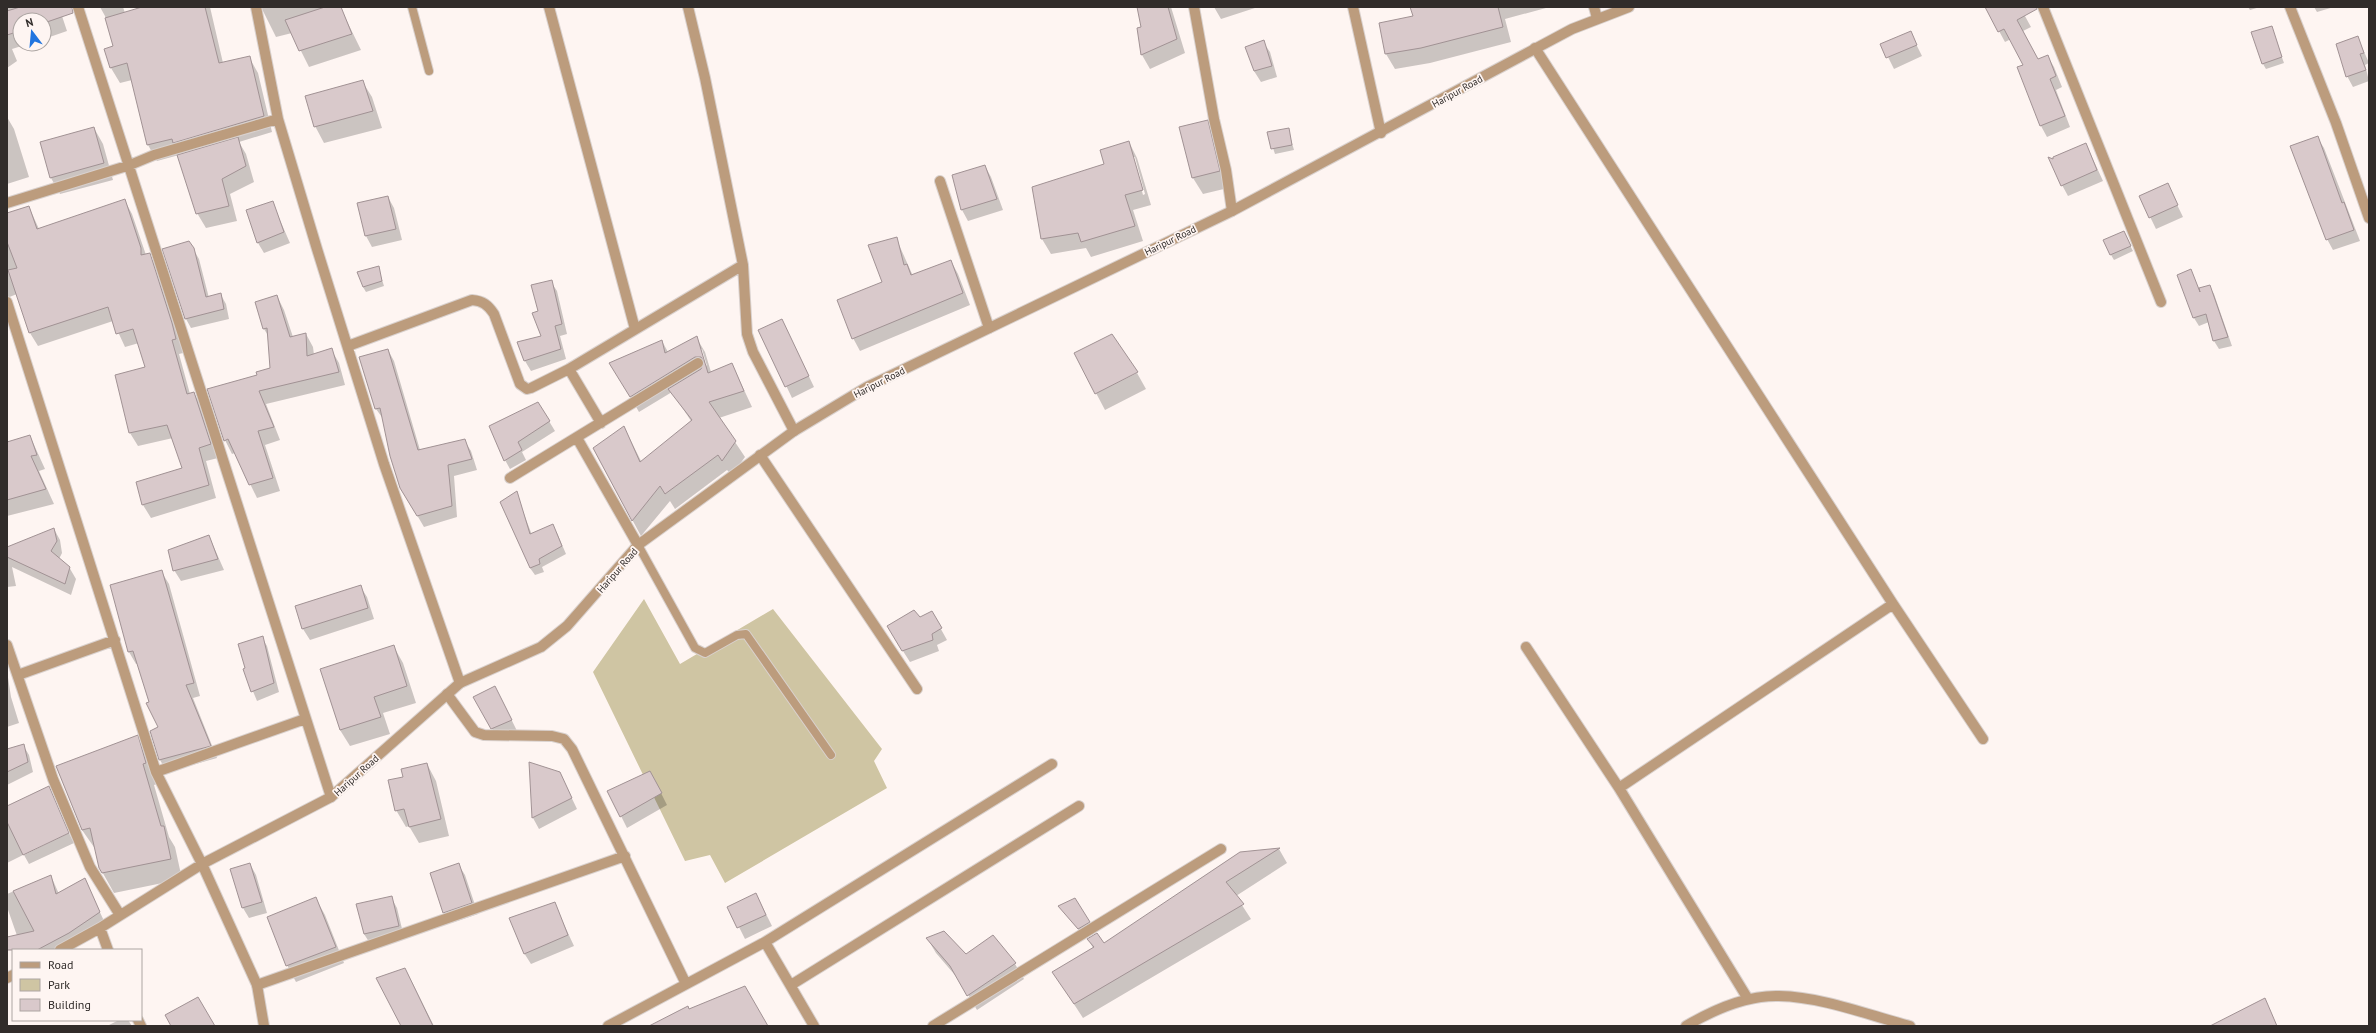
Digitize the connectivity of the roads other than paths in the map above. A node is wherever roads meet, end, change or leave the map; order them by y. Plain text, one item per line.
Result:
1 (78, 7) edge
2 (256, 7) edge
3 (412, 7) edge
4 (548, 7) edge
5 (688, 7) edge
6 (1194, 7) edge
7 (1353, 7) edge
8 (1594, 7) edge
9 (1628, 7) edge
10 (2043, 7) edge
11 (2290, 7) edge
12 (1597, 18) junction
13 (1535, 48) junction
14 (429, 71) dead end
15 (278, 119) junction
16 (1381, 132) junction
17 (130, 165) junction
18 (940, 181) dead end
19 (7, 203) edge
20 (1232, 211) junction
21 (2369, 218) edge
22 (743, 265) junction
23 (7, 302) edge
24 (2161, 302) dead end
25 (989, 328) junction
26 (635, 329) junction
27 (348, 346) junction
28 (698, 363) dead end
29 (569, 369) junction
30 (601, 423) junction
31 (794, 431) junction
32 (577, 438) junction
33 (760, 455) junction
34 (510, 478) dead end
35 (638, 545) junction
36 (1893, 604) junction
37 (115, 640) junction
38 (7, 645) edge
39 (1526, 647) dead end
40 (18, 675) junction
41 (460, 683) junction
42 (917, 689) dead end
43 (447, 694) junction
44 (305, 719) junction
45 (1983, 739) dead end
46 (830, 755) dead end
47 (1052, 764) dead end
48 (156, 772) junction
49 (1619, 788) junction
50 (332, 797) junction
51 (1079, 806) dead end
52 (1221, 849) dead end
53 (625, 856) junction
54 (202, 864) junction
55 (120, 915) junction
56 (100, 928) junction
57 (765, 942) junction
58 (62, 949) edge
59 (108, 949) edge
60 (686, 984) junction
61 (257, 985) junction
62 (791, 985) junction
63 (1748, 999) junction
64 (1698, 1023) edge
65 (264, 1026) edge
66 (608, 1026) edge
67 (814, 1026) edge
68 (933, 1026) edge
69 (1686, 1026) edge
70 (1910, 1026) edge

1 - 17 street
2 - 15 street
3 - 14 lane
4 - 26 street
5 - 22 street
6 - 20 street
7 - 16 street
8 - 12 street
9 - 12 street, Haripur Road
10 - 24 street
11 - 21 street
12 - 13 street, Haripur Road
13 - 16 street, Haripur Road
13 - 36 street
15 - 17 street
15 - 27 street
16 - 20 street, Haripur Road
17 - 19 street
17 - 44 street
18 - 25 street
20 - 25 street, Haripur Road
22 - 26 street
22 - 31 street
23 - 37 street
25 - 31 street, Haripur Road
26 - 29 street
27 - 29 street
27 - 41 street
28 - 30 street
29 - 30 street
30 - 32 street
31 - 33 street, Haripur Road
32 - 34 street
32 - 35 street
33 - 35 street, Haripur Road
33 - 42 street
35 - 41 street, Haripur Road
35 - 46 lane
36 - 45 street
36 - 49 street
37 - 40 street
37 - 48 street
38 - 40 street
39 - 49 street
40 - 55 street
41 - 43 street, Haripur Road
43 - 50 street, Haripur Road
43 - 53 street
44 - 48 street
44 - 50 street
47 - 57 street
48 - 54 street
49 - 63 street
50 - 54 street, Haripur Road
51 - 62 street
52 - 68 street
53 - 60 street
53 - 61 street
54 - 55 street, Haripur Road
54 - 61 street
55 - 56 street, Haripur Road
56 - 58 street, Haripur Road
56 - 59 street
57 - 60 street
57 - 62 street
60 - 66 street
61 - 65 street
62 - 67 street
63 - 64 street
63 - 70 street
64 - 69 street

